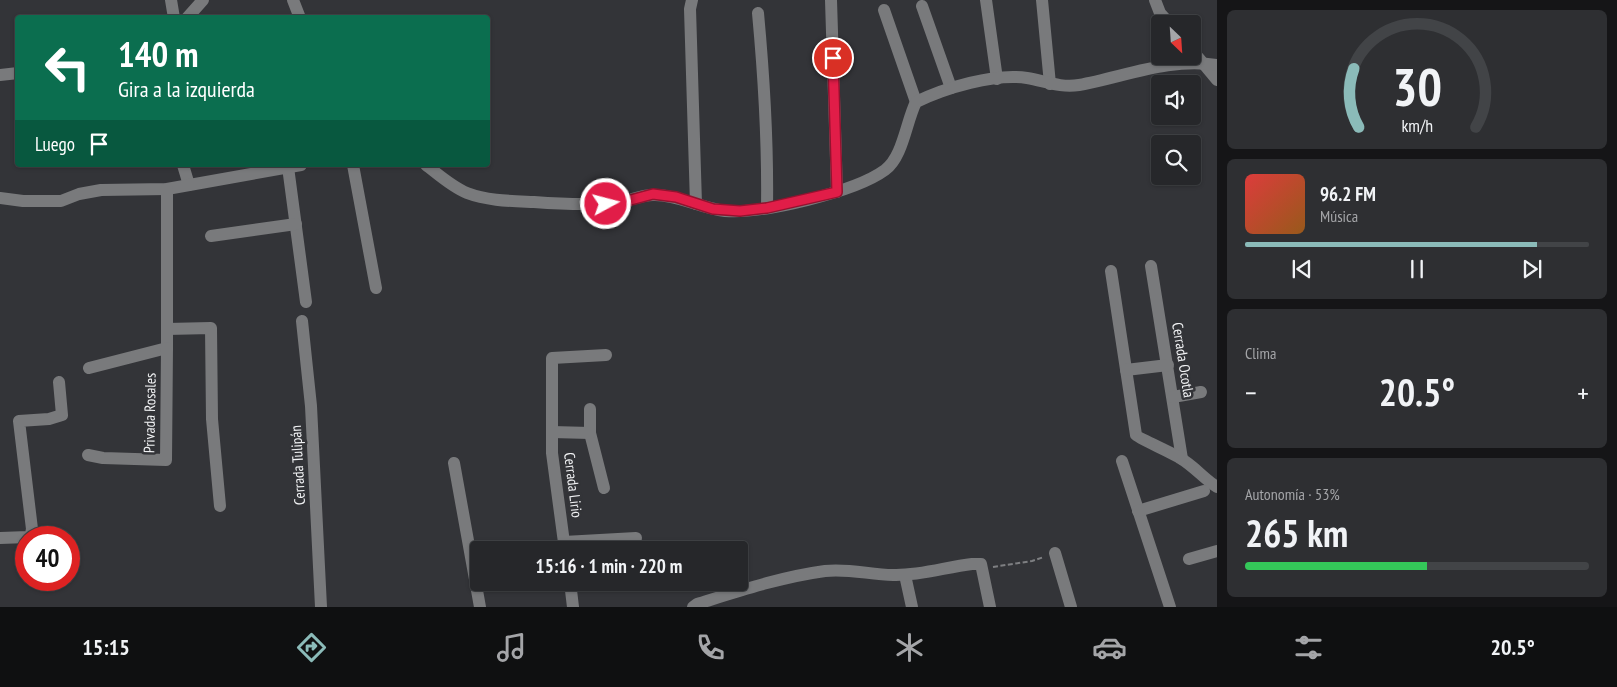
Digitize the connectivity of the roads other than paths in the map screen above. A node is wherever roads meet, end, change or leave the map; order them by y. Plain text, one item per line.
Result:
1 (171, 0) edge
2 (203, 0) edge
3 (293, 0) edge
4 (692, 0) edge
5 (831, 0) edge
6 (986, 0) edge
7 (1042, 0) edge
8 (1155, 0) edge
9 (922, 6) dead end
10 (884, 10) dead end
11 (758, 13) dead end
12 (174, 15) edge
13 (190, 15) edge
14 (299, 15) edge
15 (1162, 15) edge
16 (1201, 60) edge
17 (1204, 63) junction
18 (1217, 65) edge
19 (15, 73) edge
20 (0, 75) edge
21 (996, 79) junction
22 (1217, 80) edge
23 (1050, 84) junction
24 (951, 88) junction
25 (916, 102) junction
26 (184, 167) edge
27 (288, 167) joint
28 (353, 167) edge
29 (429, 167) edge
30 (273, 168) edge
31 (189, 185) junction
32 (167, 189) junction
33 (837, 192) junction
34 (0, 198) edge
35 (696, 204) junction
36 (767, 208) junction
37 (296, 224) junction
38 (212, 236) dead end
39 (1151, 266) dead end
40 (1111, 271) dead end
41 (376, 288) dead end
42 (306, 302) dead end
43 (302, 321) dead end
44 (167, 329) junction
45 (167, 348) junction
46 (606, 355) dead end
47 (1168, 365) junction
48 (90, 368) dead end
49 (1126, 370) junction
50 (59, 382) dead end
51 (1201, 392) dead end
52 (1173, 397) junction
53 (590, 409) dead end
54 (552, 432) junction
55 (590, 433) junction
56 (88, 455) dead end
57 (1182, 459) junction
58 (1122, 461) dead end
59 (454, 463) dead end
60 (604, 488) dead end
61 (1217, 488) edge
62 (1204, 491) dead end
63 (220, 506) dead end
64 (1138, 511) junction
65 (32, 526) edge
66 (15, 537) edge
67 (0, 538) edge
68 (636, 538) dead end
69 (563, 541) edge
70 (609, 541) edge
71 (1217, 551) edge
72 (1056, 553) road end
73 (1189, 559) dead end
74 (905, 575) junction
75 (571, 591) edge
76 (321, 607) edge
77 (480, 607) edge
78 (573, 607) edge
79 (693, 607) edge
80 (912, 607) edge
81 (990, 607) edge
82 (1071, 607) edge
83 (1170, 607) edge

1 - 12 street
2 - 13 street
3 - 14 street
4 - 35 street
5 - 33 street
6 - 21 street
7 - 23 street
8 - 15 street
9 - 24 street
10 - 25 street
11 - 36 street
16 - 17 street
17 - 18 street
17 - 22 street
17 - 23 street
19 - 20 street
21 - 23 street
21 - 24 street
24 - 25 street
25 - 33 street
26 - 31 street
27 - 30 street
27 - 37 street
28 - 41 street
29 - 35 street
30 - 31 street
31 - 32 street
32 - 34 street
32 - 44 street, Privada Rosales
33 - 36 street
35 - 36 street
37 - 38 street
37 - 42 street
39 - 47 street, Cerrada Ocotla
40 - 49 street
43 - 76 street, Cerrada Tulipán
44 - 45 street, Privada Rosales
44 - 63 street
45 - 48 street, Privada Rosales
45 - 56 street, Privada Rosales
46 - 54 street, Cerrada Lirio
47 - 49 street
47 - 52 street, Cerrada Ocotla
49 - 57 street
50 - 65 street
51 - 52 street
52 - 57 street, Cerrada Ocotla
53 - 55 street, Cerrada Lirio
54 - 55 street, Cerrada Lirio
54 - 69 street, Cerrada Lirio
55 - 60 street, Cerrada Lirio
57 - 61 street
58 - 64 street
59 - 77 street
62 - 64 street
64 - 83 street
66 - 67 street
68 - 70 street, Cerrada Lirio
71 - 73 street
72 - 82 street
74 - 79 street
74 - 80 street
74 - 81 street
75 - 78 street

